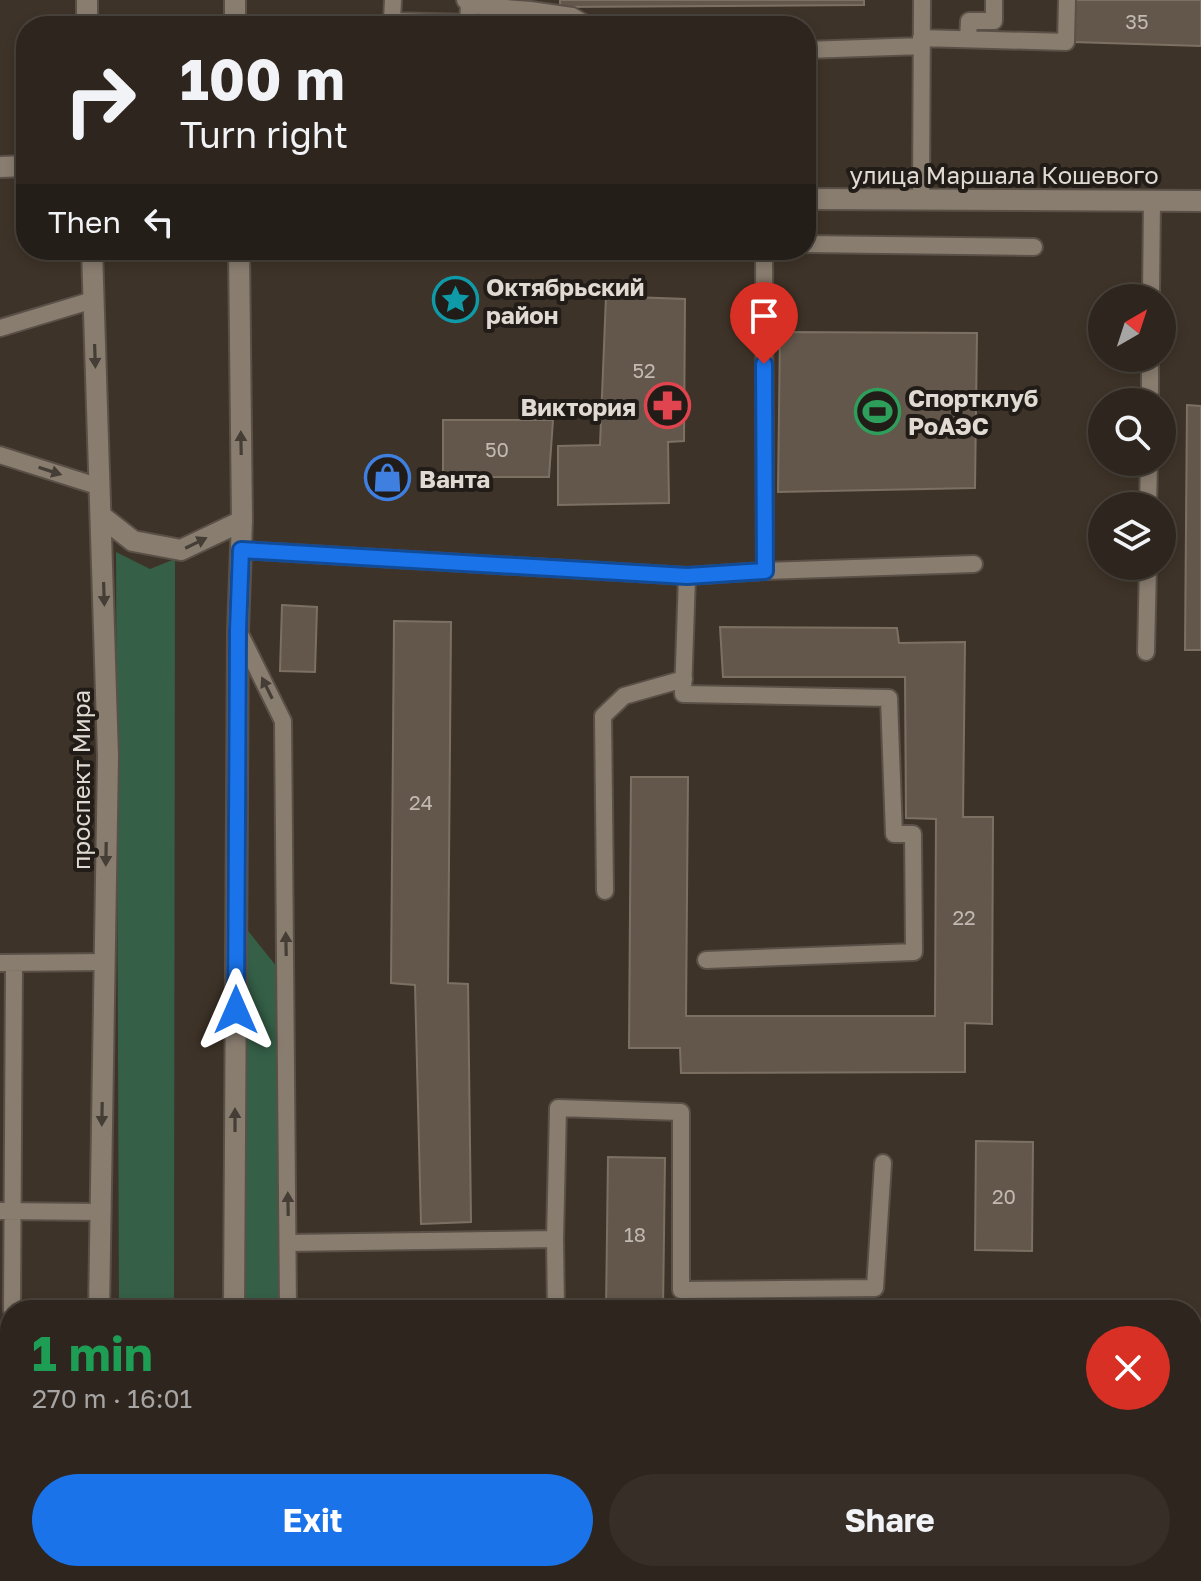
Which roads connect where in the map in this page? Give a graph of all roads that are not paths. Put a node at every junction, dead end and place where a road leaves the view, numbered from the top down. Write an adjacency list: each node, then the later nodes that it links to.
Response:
1 (922, 0): 7 (lane)
2 (994, 0): 6 (lane)
3 (1067, 0): 6 (lane)
4 (467, 3): 5 (lane)
5 (572, 16)
6 (968, 39): 7 (lane)
7 (921, 42): 8 (lane); 11 (lane)
8 (816, 49)
9 (816, 191): 11 (main road, улица Маршала Кошевого)
10 (1201, 191): 11 (main road, улица Маршала Кошевого)
11 (921, 195): 12 (main road, улица Маршала Кошевого); 13 (main road, улица Маршала Кошевого)
12 (816, 199)
13 (1152, 200): 14 (main road, улица Маршала Кошевого); 20 (lane)
14 (1201, 201)
15 (816, 244): 16 (lane)
16 (1034, 247)
17 (92, 260): 21 (main road, проспект Мира)
18 (239, 260): 26 (main road, one-way to 18)
19 (764, 260): 29 (lane)
20 (1151, 284)
21 (93, 300): 22 (lane); 24 (main road, проспект Мира, one-way to 24)
22 (0, 328)
23 (0, 455): 24 (lane, one-way to 24)
24 (100, 487): 25 (main road, проспект Мира)
25 (101, 516): 26 (main road, one-way to 26); 37 (main road, проспект Мира, one-way to 37)
26 (242, 521): 27 (main road)
27 (241, 550): 30 (lane); 32 (main road)
28 (974, 564): 29 (lane)
29 (765, 571): 30 (lane)
30 (687, 576): 34 (lane)
31 (1148, 580): 33 (lane)
32 (238, 630): 43 (lane, one-way to 32); 46 (main road, one-way to 32)
33 (1146, 652)
34 (684, 679): 35 (lane); 36 (lane)
35 (605, 891)
36 (706, 960)
37 (105, 962): 38 (lane); 41 (main road, проспект Мира, one-way to 41)
38 (7, 963): 40 (lane)
39 (883, 1163): 42 (lane)
40 (6, 1210): 41 (lane); 44 (lane)
41 (101, 1212): 45 (main road, проспект Мира)
42 (555, 1239): 43 (lane); 48 (lane)
43 (288, 1243): 47 (lane)
44 (11, 1300)
45 (99, 1300)
46 (234, 1300)
47 (288, 1300)
48 (556, 1300)

